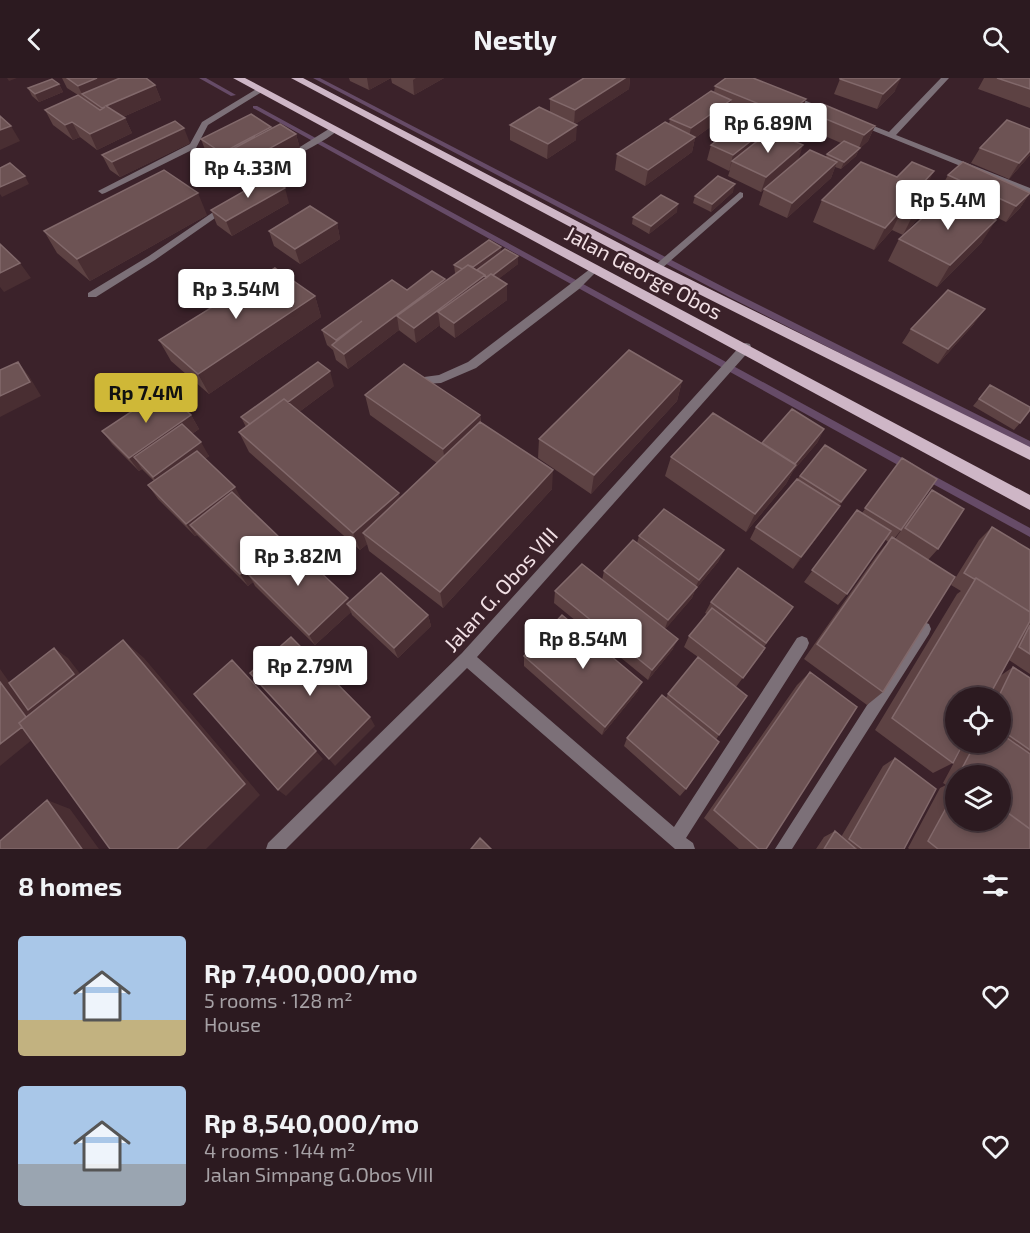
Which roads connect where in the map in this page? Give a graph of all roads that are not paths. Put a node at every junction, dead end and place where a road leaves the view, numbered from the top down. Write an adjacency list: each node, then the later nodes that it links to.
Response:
1 (238, 78): 4 (main road, Jalan George Obos)
2 (296, 78): 8 (main road, Jalan George Obos)
3 (945, 78): 7 (street)
4 (261, 90): 6 (main road, Jalan George Obos); 9 (street)
5 (783, 94): 7 (street)
6 (335, 129): 8 (main road, Jalan George Obos); 10 (street)
7 (891, 135): 11 (street)
8 (470, 185): 14 (main road, Jalan George Obos); 15 (main road, Jalan George Obos)
9 (102, 190)
10 (249, 191)
11 (1030, 191)
12 (740, 195): 14 (street)
13 (231, 203): 16 (street)
14 (657, 268): 19 (main road, Jalan George Obos)
15 (594, 269): 17 (main road, Jalan George Obos); 18 (street)
16 (92, 295)
17 (746, 347): 20 (main road, Jalan George Obos); 23 (street, Jalan G. Obos VIII)
18 (400, 386)
19 (1030, 454)
20 (1030, 503)
21 (924, 629): 26 (street)
22 (802, 643): 24 (street)
23 (467, 658): 24 (street); 25 (street, Jalan G. Obos VIII)
24 (681, 844)
25 (274, 849)
26 (783, 849)

